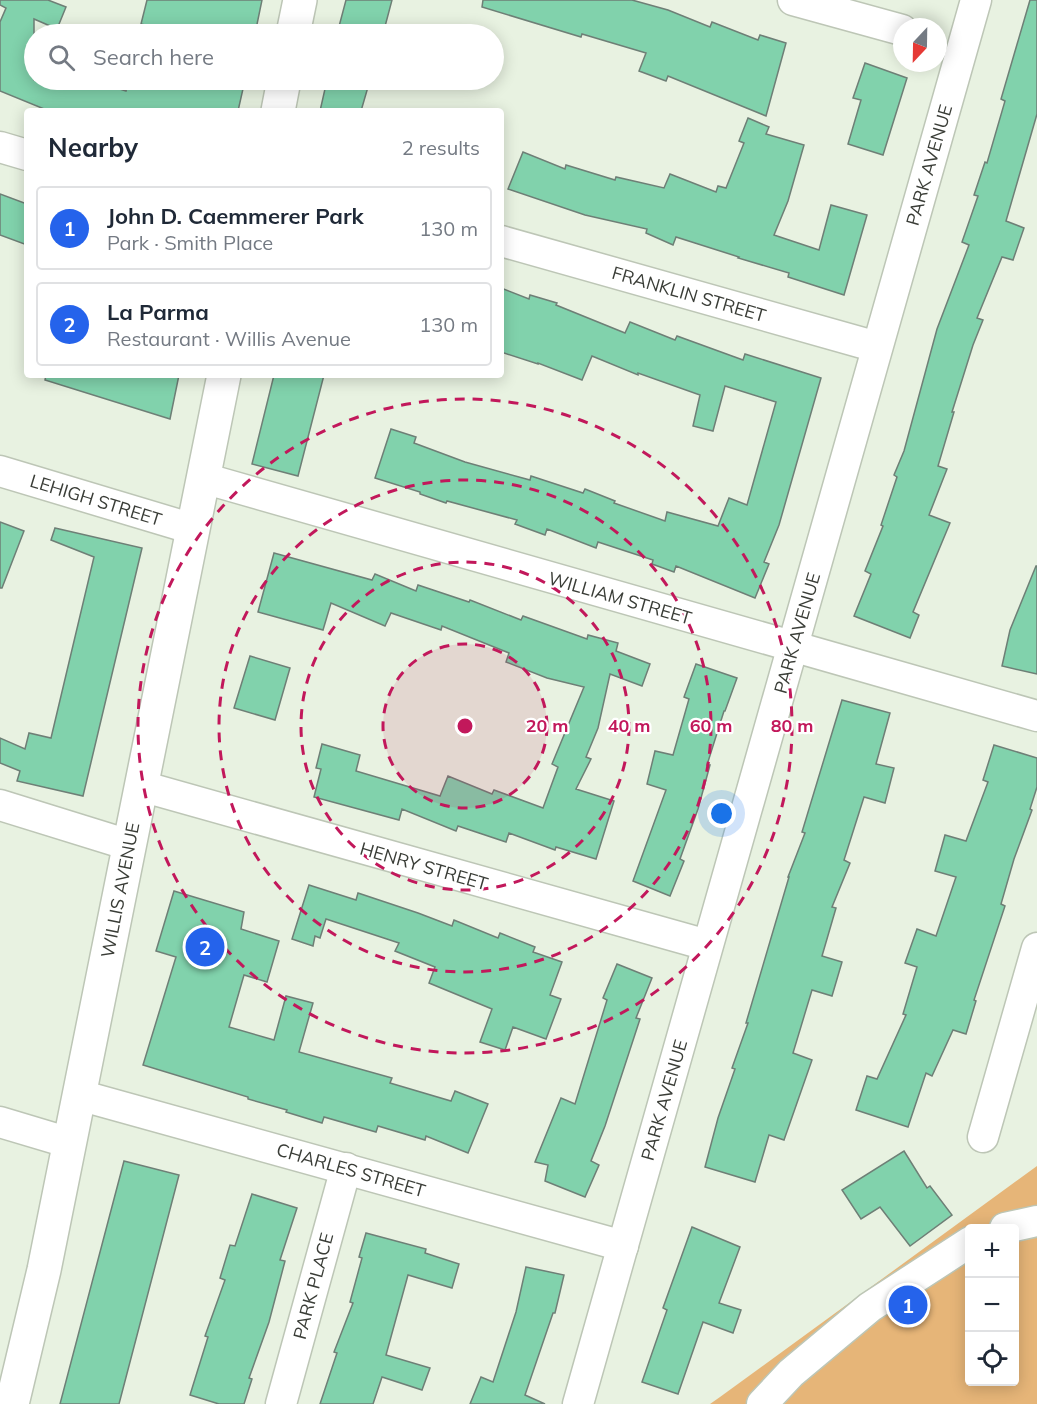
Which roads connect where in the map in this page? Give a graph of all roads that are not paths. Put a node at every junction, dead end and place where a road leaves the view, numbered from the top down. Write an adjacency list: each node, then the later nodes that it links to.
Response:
1 (300, 0): 4 (main road)
2 (793, 0): 5 (street)
3 (976, 0): 6 (street, PARK AVENUE)
4 (295, 24)
5 (893, 28)
6 (950, 44): 12 (street, PARK AVENUE)
7 (282, 90): 8 (main road)
8 (279, 108)
9 (0, 147): 10 (street)
10 (24, 154)
11 (504, 242): 12 (street, FRANKLIN STREET)
12 (877, 347): 17 (street, PARK AVENUE)
13 (223, 378): 15 (main road, WILLIS AVENUE)
14 (0, 471): 16 (street, LEHIGH STREET)
15 (203, 478): 16 (main road, WILLIS AVENUE); 17 (street, WILLIAM STREET)
16 (193, 529): 19 (main road, WILLIS AVENUE)
17 (793, 647): 18 (street, WILLIAM STREET); 22 (street, PARK AVENUE)
18 (1037, 716)
19 (141, 786): 21 (main road, WILLIS AVENUE); 22 (street, HENRY STREET)
20 (0, 804): 21 (street)
21 (129, 845): 24 (main road, WILLIS AVENUE)
22 (707, 945): 32 (street, PARK AVENUE)
23 (1037, 948): 26 (street)
24 (79, 1095): 27 (main road, WILLIS AVENUE); 28 (street, CHARLES STREET)
25 (0, 1122): 27 (street)
26 (983, 1137)
27 (70, 1143): 33 (main road, WILLIS AVENUE)
28 (346, 1168): 32 (street, CHARLES STREET); 34 (street, PARK PLACE)
29 (1037, 1221): 30 (street)
30 (1019, 1225)
31 (965, 1245): 36 (street)
32 (623, 1246): 35 (street, PARK AVENUE)
33 (12, 1404)
34 (280, 1404)
35 (578, 1404)
36 (762, 1404)

